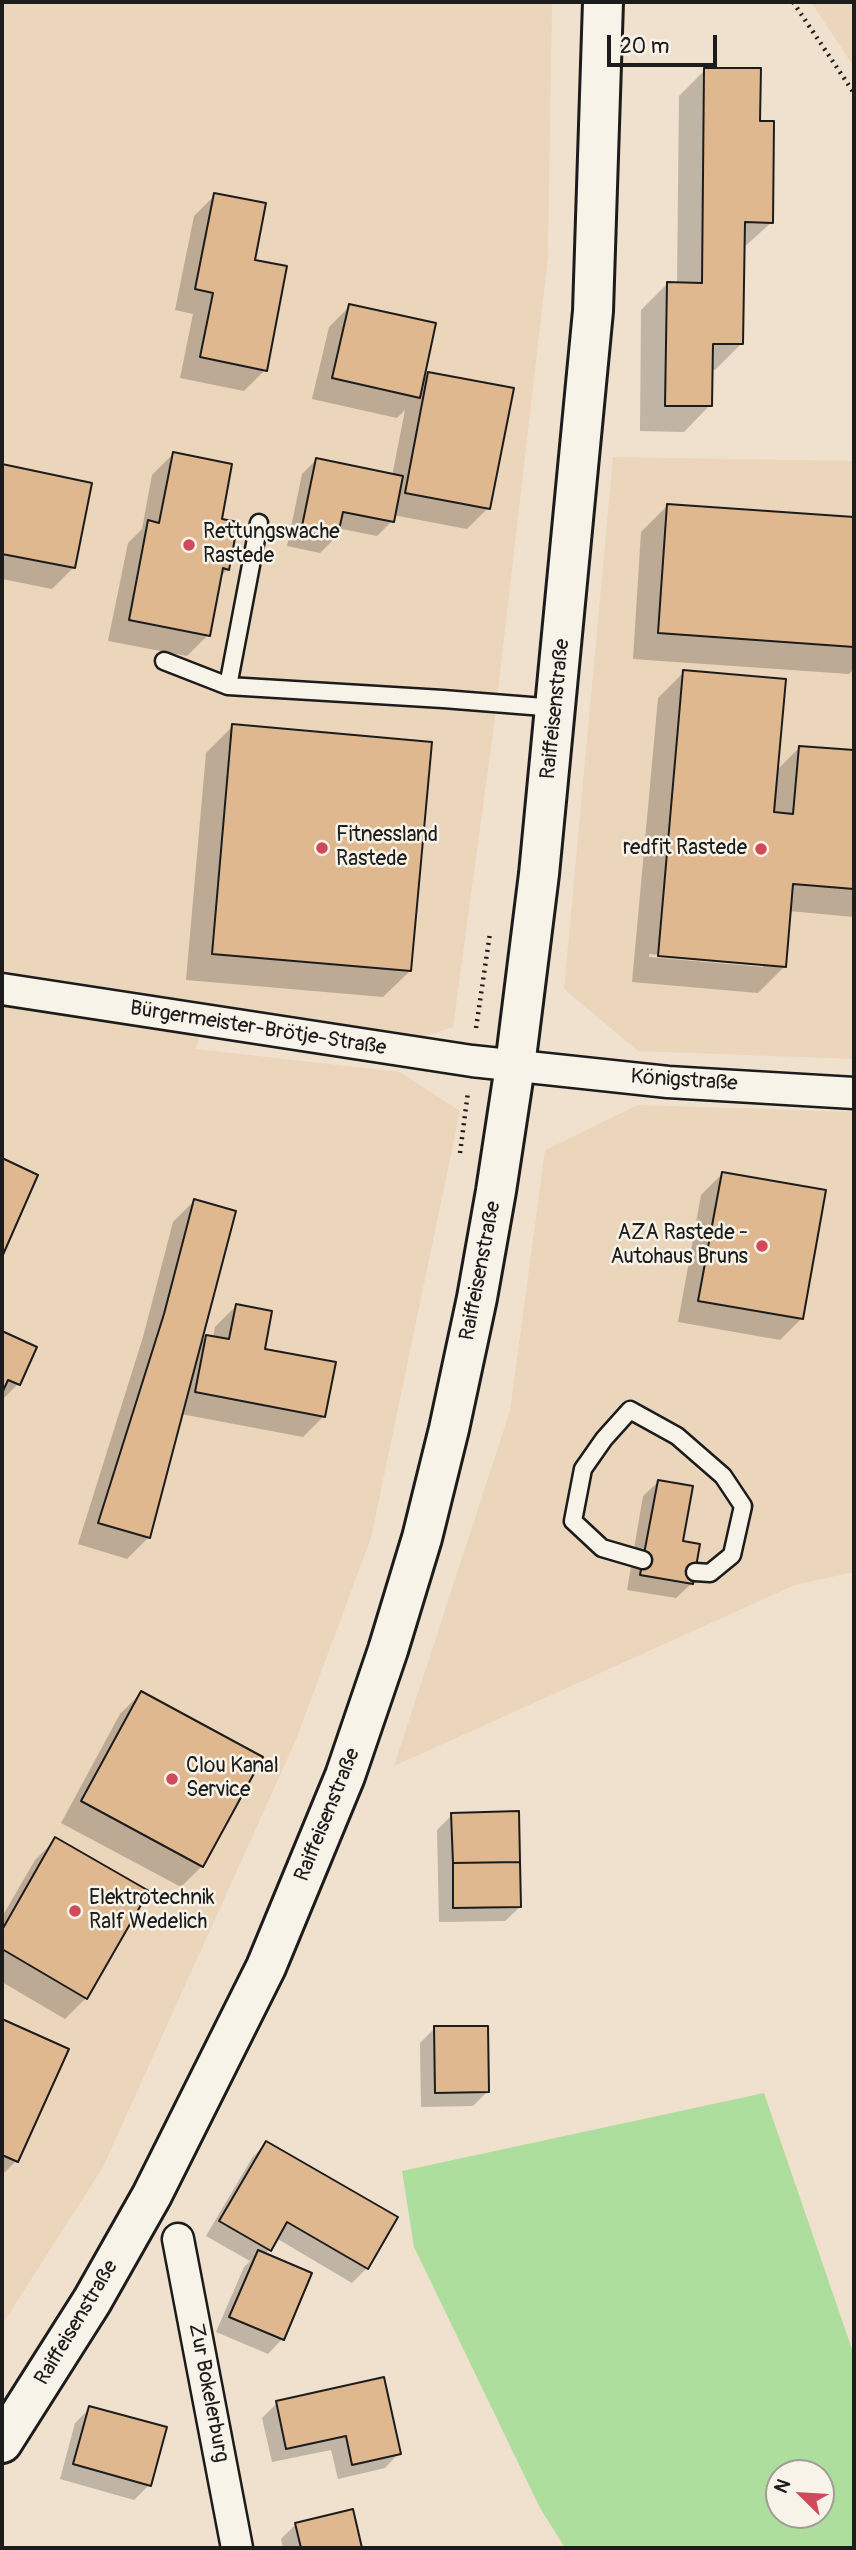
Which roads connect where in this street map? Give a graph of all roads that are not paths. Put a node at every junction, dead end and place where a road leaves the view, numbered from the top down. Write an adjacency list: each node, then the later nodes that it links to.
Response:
1 (603, 2): 5 (main road, Raiffeisenstraße)
2 (259, 523): 4 (lane)
3 (164, 661): 4 (lane)
4 (228, 686): 5 (lane)
5 (556, 708): 7 (main road, Raiffeisenstraße)
6 (2, 989): 7 (street, Bürgermeister-Brötje-Straße)
7 (515, 1066): 8 (street, Königstraße); 12 (main road, Raiffeisenstraße)
8 (854, 1093)
9 (643, 1560): 10 (lane)
10 (695, 1572)
11 (178, 2239): 13 (street, Zur Bokelerburg)
12 (2, 2443)
13 (237, 2548)

